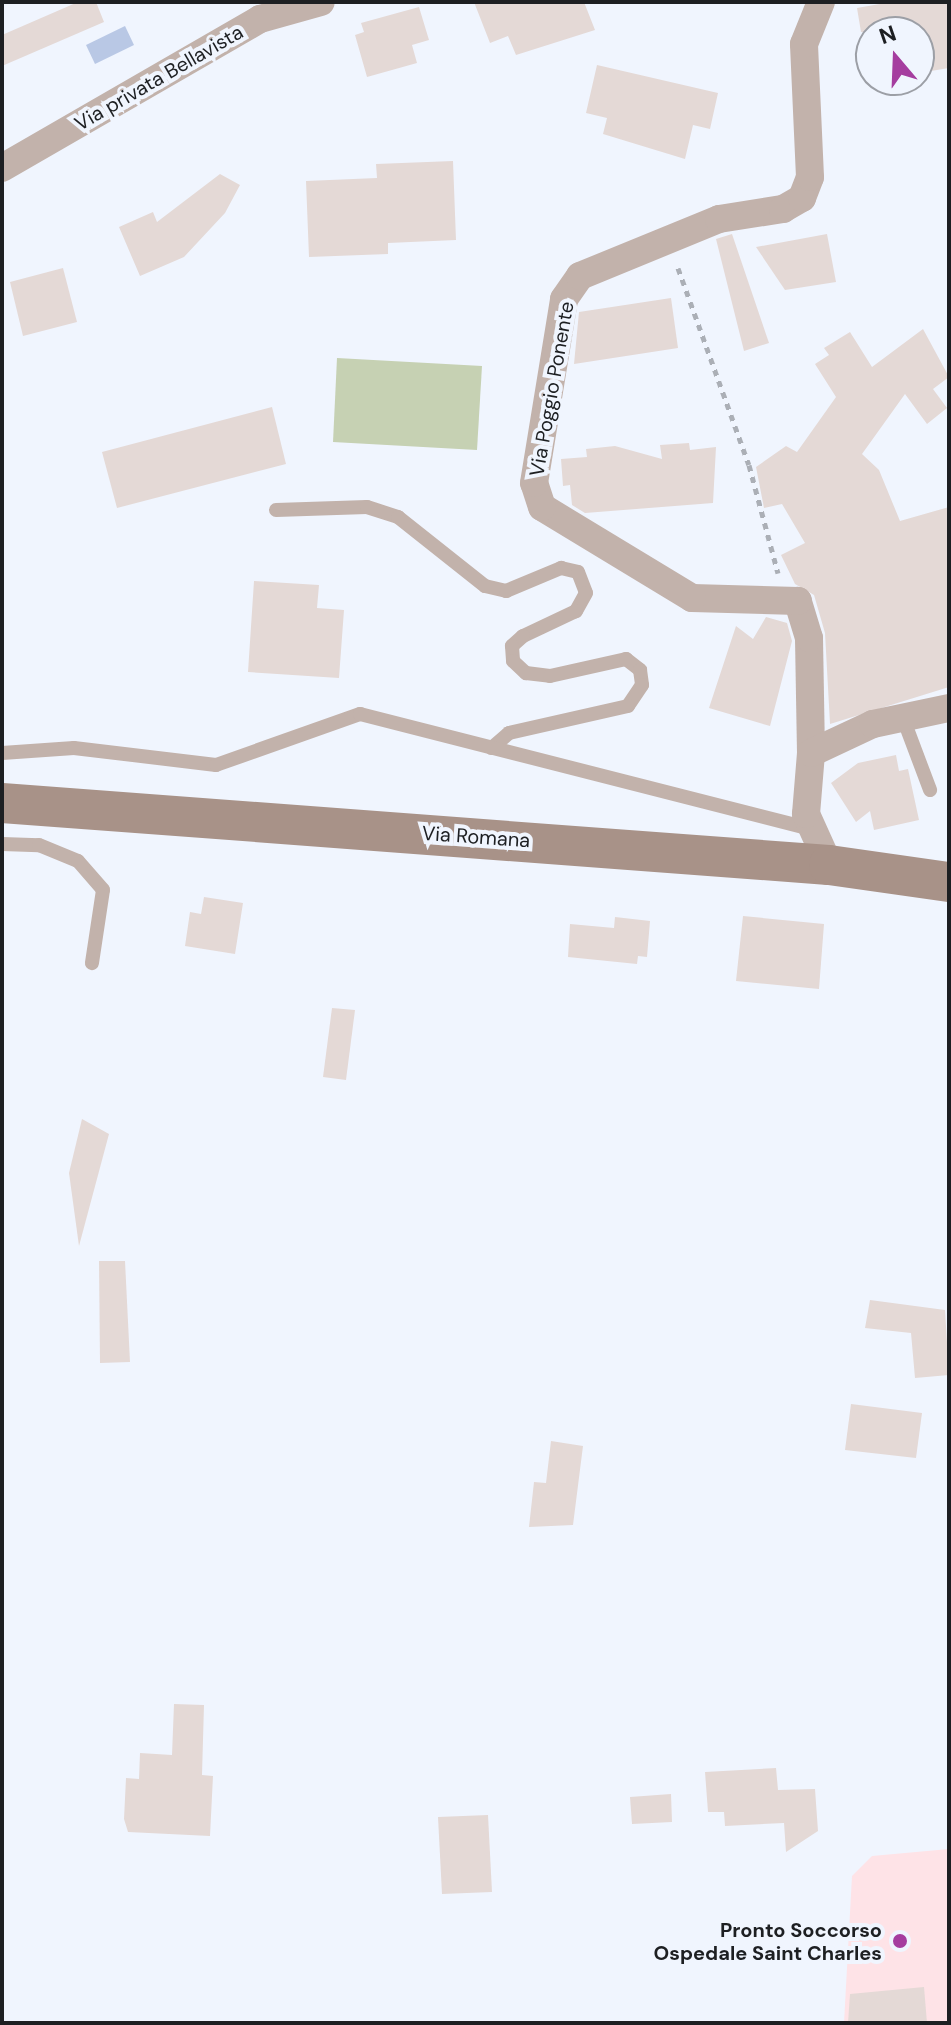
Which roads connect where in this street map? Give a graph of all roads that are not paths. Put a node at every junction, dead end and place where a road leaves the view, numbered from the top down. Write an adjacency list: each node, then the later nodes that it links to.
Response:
1 (321, 2): 3 (street, Via privata Bellavista)
2 (821, 2): 9 (street, Via Poggio Ponente)
3 (2, 168)
4 (276, 510): 7 (lane)
5 (949, 708): 6 (street)
6 (903, 718): 9 (street); 10 (lane)
7 (492, 748): 8 (lane); 12 (lane)
8 (2, 753)
9 (811, 753): 12 (street)
10 (930, 790)
11 (2, 803): 14 (street, Via Romana)
12 (812, 829): 14 (street)
13 (2, 844): 16 (lane)
14 (829, 865): 15 (street, Via Romana)
15 (949, 882)
16 (92, 963)

